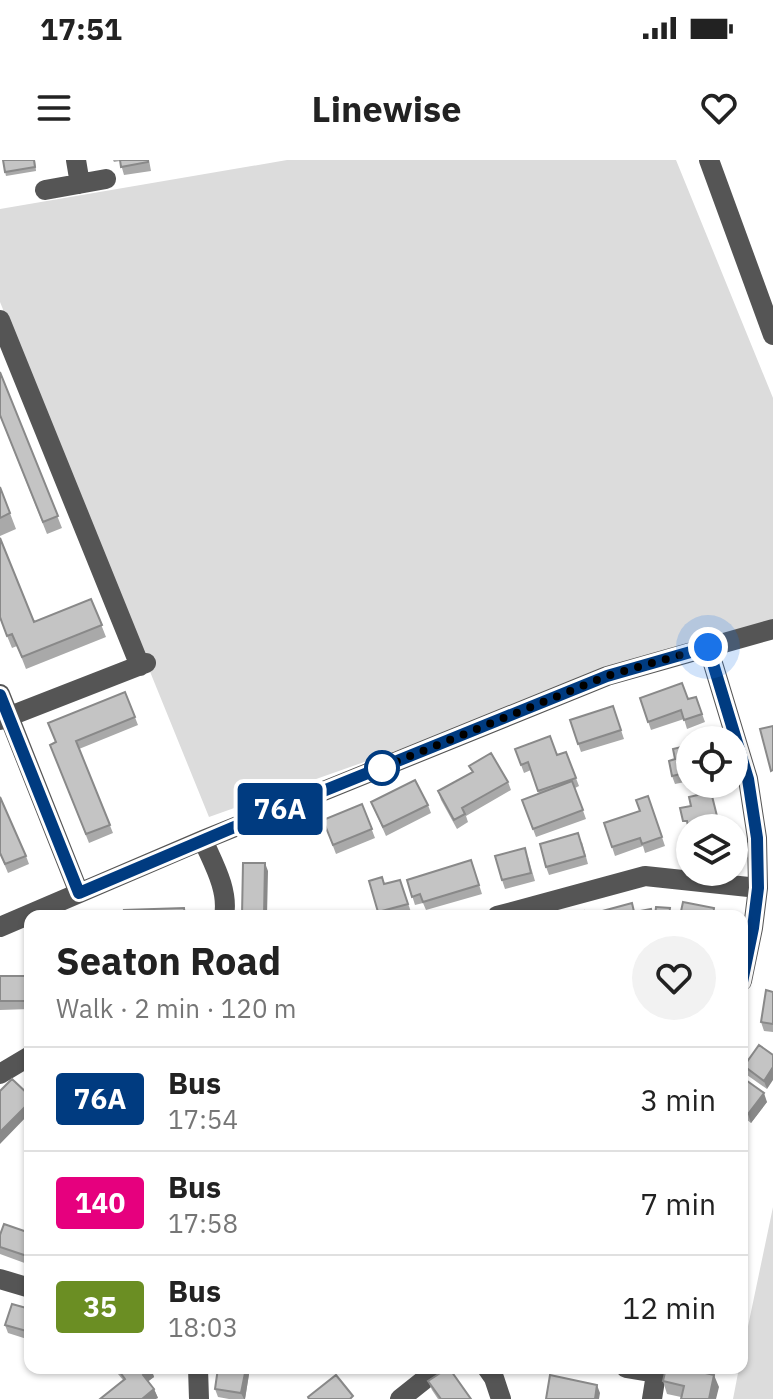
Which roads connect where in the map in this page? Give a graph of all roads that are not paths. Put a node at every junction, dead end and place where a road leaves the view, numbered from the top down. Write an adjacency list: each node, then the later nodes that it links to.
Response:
1 (76, 160): 4 (street)
2 (709, 160): 7 (street)
3 (106, 179): 4 (street)
4 (80, 184): 5 (street)
5 (45, 190)
6 (0, 320): 11 (street)
7 (773, 335)
8 (773, 629): 9 (street)
9 (708, 647): 12 (street); 13 (street)
10 (0, 694): 11 (street)
11 (4, 718): 14 (street)
12 (203, 840): 14 (street); 16 (street)
13 (758, 888): 17 (street); 20 (street)
14 (79, 893): 15 (street)
15 (40, 910)
16 (226, 910)
17 (519, 910)
18 (24, 917): 19 (street)
19 (0, 927)
20 (748, 952)
21 (24, 1060): 22 (street)
22 (0, 1074)
23 (0, 1279): 24 (street)
24 (24, 1286)
25 (198, 1374): 29 (street)
26 (431, 1374): 30 (street)
27 (497, 1374): 31 (street)
28 (656, 1374): 32 (street)
29 (199, 1399)
30 (400, 1399)
31 (501, 1399)
32 (652, 1399)

